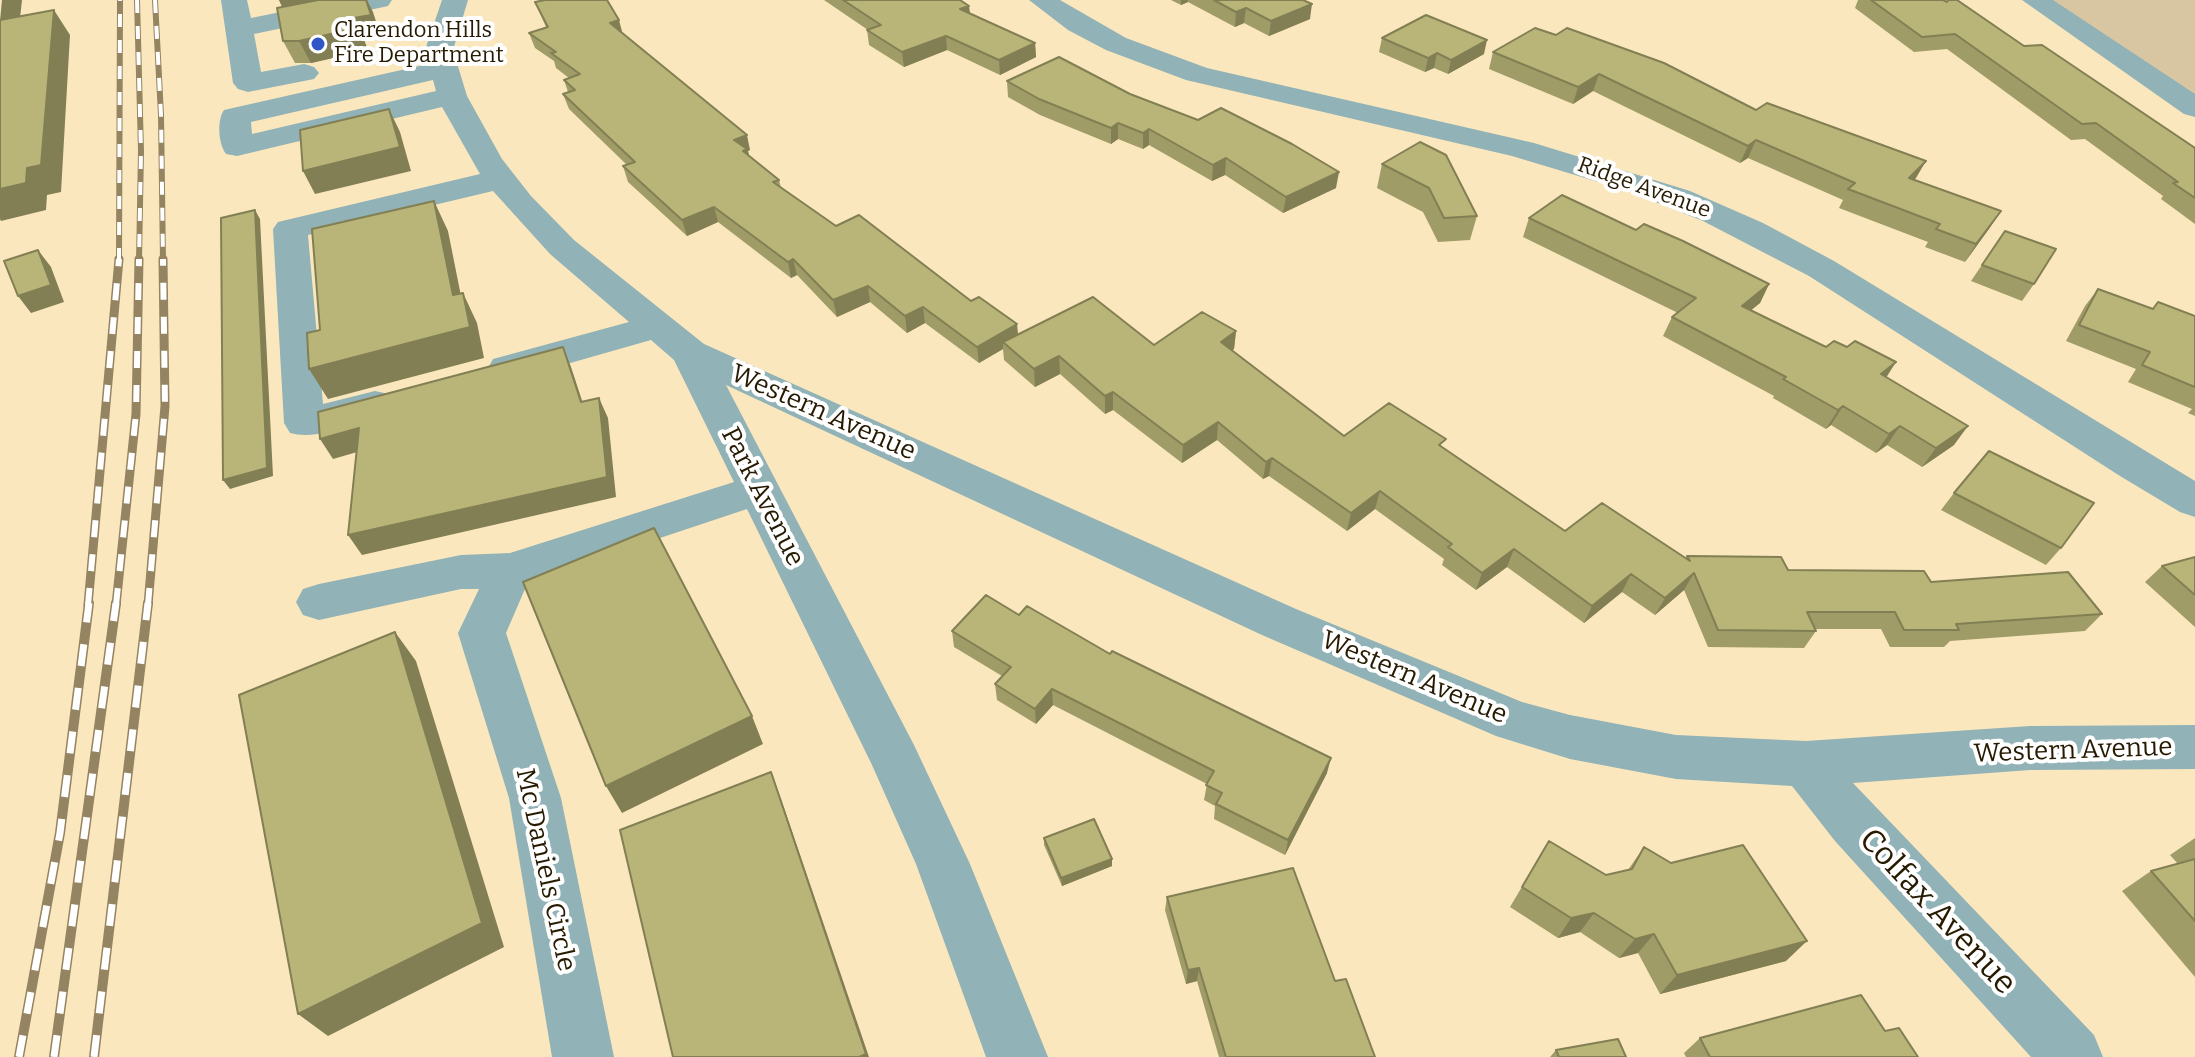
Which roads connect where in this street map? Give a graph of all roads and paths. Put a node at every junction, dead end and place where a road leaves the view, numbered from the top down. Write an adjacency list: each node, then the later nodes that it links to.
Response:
1 (234, 0): 6 (street)
2 (379, 0): 6 (street)
3 (455, 0): 7 (street)
4 (1042, 0): 14 (street, Ridge Avenue)
5 (2035, 0): 8 (street)
6 (238, 29): 7 (street)
7 (445, 70): 7 (street); 9 (street, Park Avenue)
8 (2195, 108)
9 (501, 179): 10 (street, Park Avenue); 12 (street)
10 (674, 340): 11 (street); 13 (street, Park Avenue); 18 (street, Western Avenue)
11 (481, 375)
12 (407, 395)
13 (757, 490): 15 (street); 20 (street, Park Avenue)
14 (2195, 501)
15 (510, 570): 16 (street); 19 (street, Mc Daniels Circle)
16 (319, 602)
17 (2195, 747): 18 (street, Western Avenue)
18 (1806, 764): 21 (street, Colfax Avenue)
19 (583, 1057)
20 (1017, 1057)
21 (2072, 1057)

